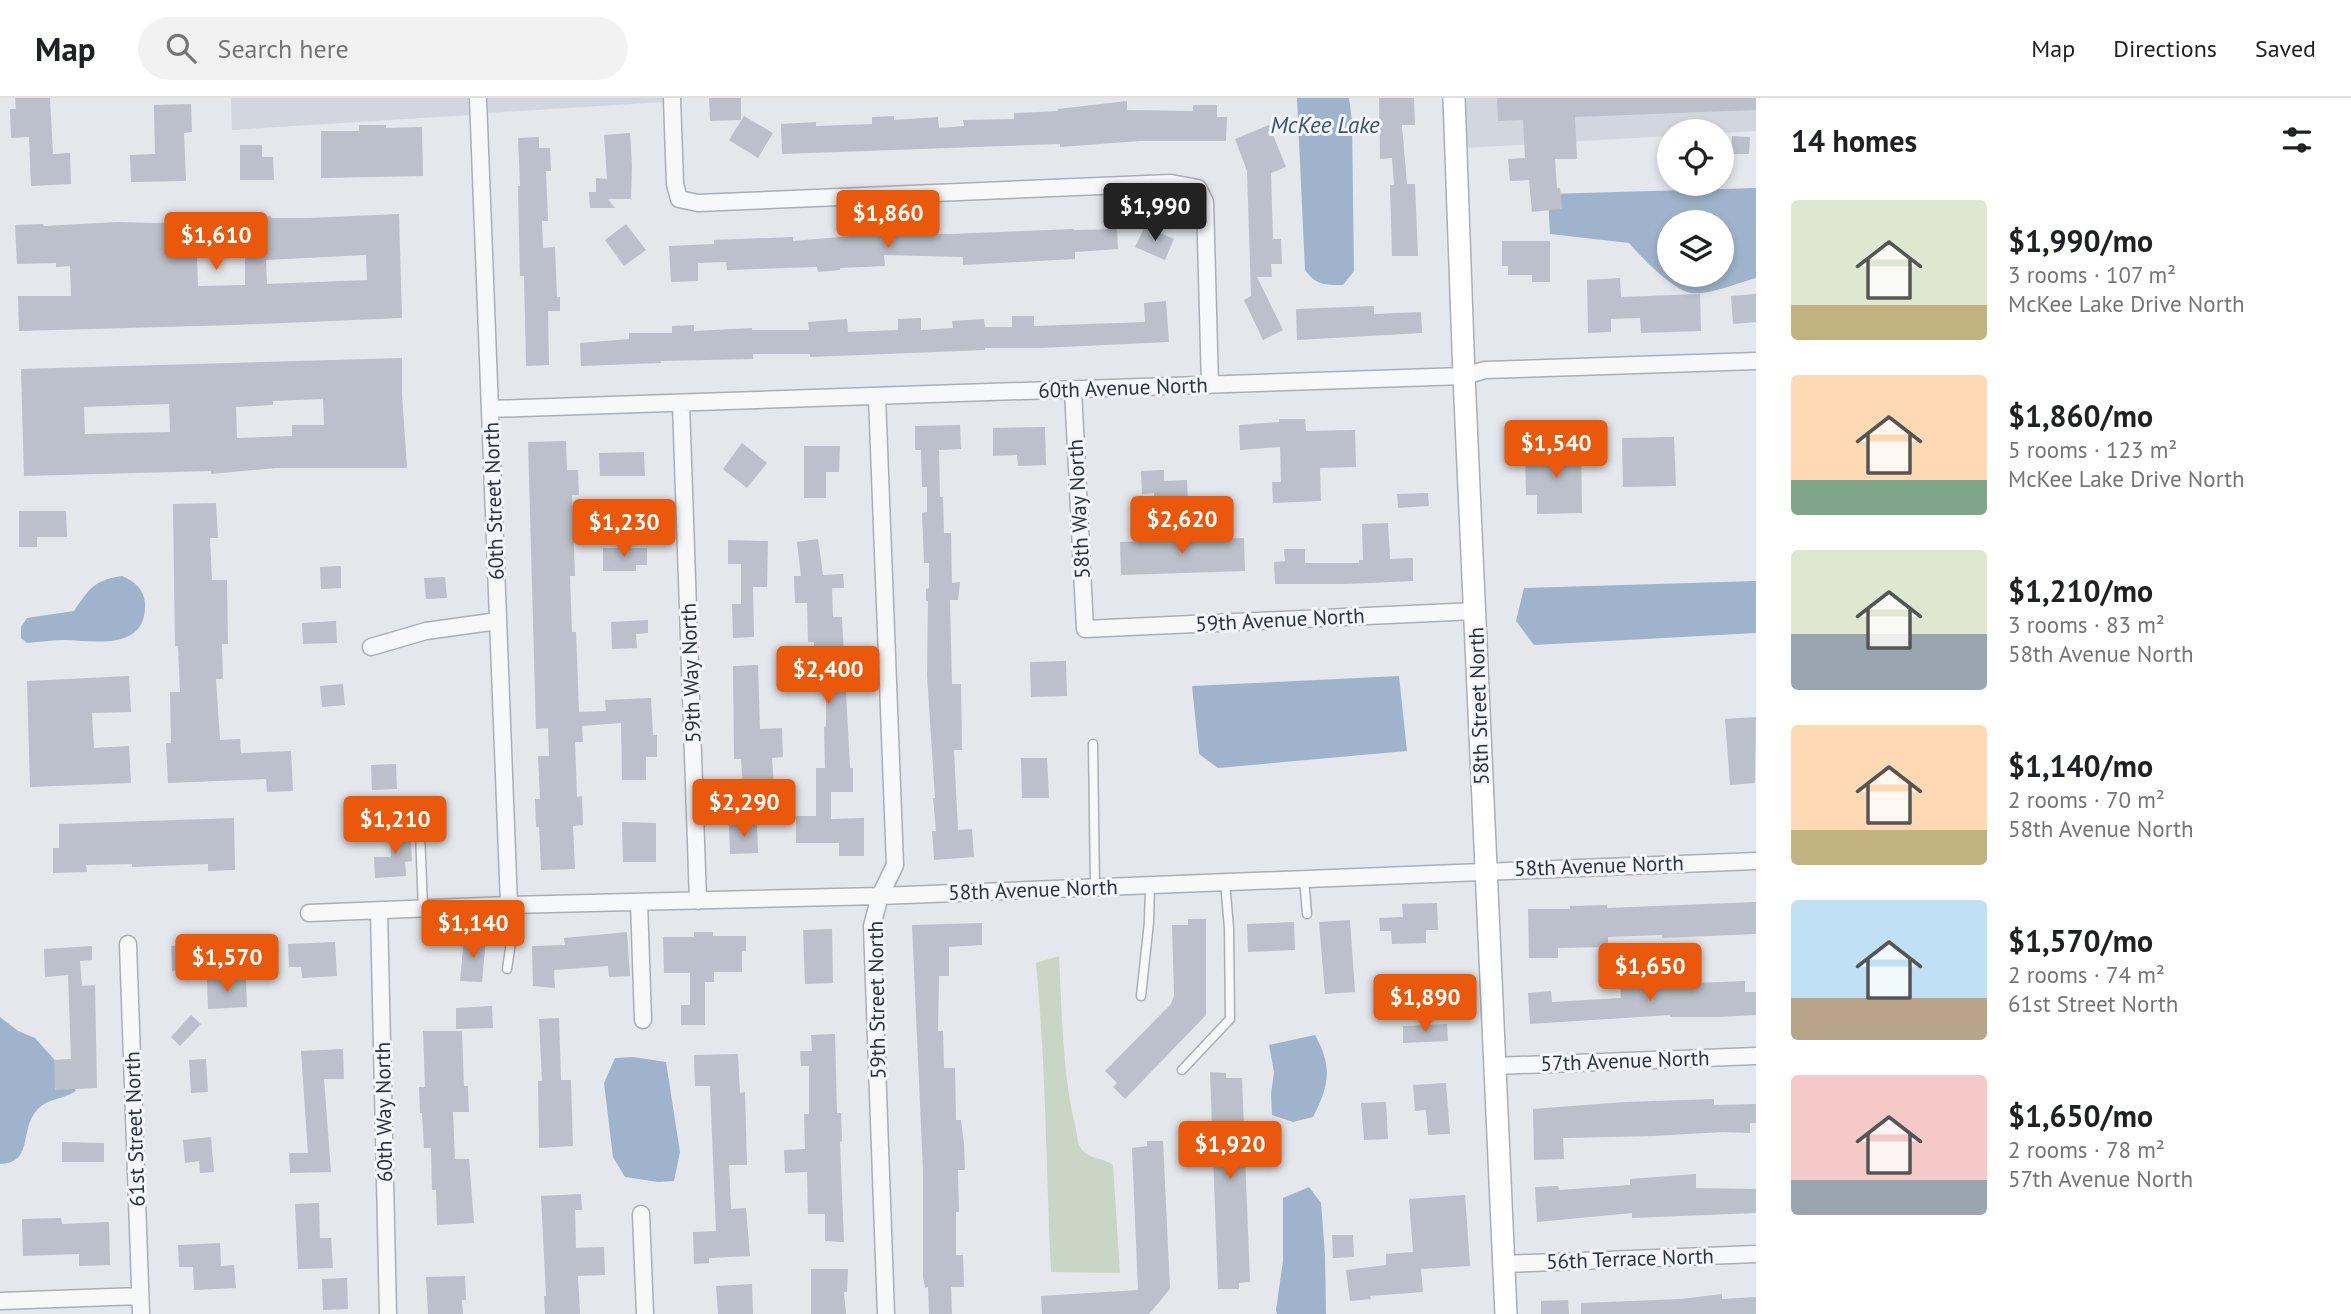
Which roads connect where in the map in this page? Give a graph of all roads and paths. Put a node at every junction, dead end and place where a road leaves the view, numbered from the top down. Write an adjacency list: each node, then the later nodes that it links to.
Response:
1 (478, 98): 10 (street, 60th Street North)
2 (672, 98): 6 (street)
3 (1454, 98): 5 (street, 58th Street North)
4 (1756, 361): 5 (street, 60th Avenue North)
5 (1464, 376): 6 (street, 60th Avenue North); 11 (street, 58th Street North)
6 (1210, 384): 7 (street, 60th Avenue North)
7 (1073, 389): 8 (street, 60th Avenue North); 13 (street, 58th Way North)
8 (877, 396): 9 (street, 60th Avenue North); 23 (street, 59th Street North)
9 (681, 404): 10 (street, 60th Avenue North); 24 (street, 59th Way North)
10 (490, 410): 12 (street, 60th Street North)
11 (1475, 611): 13 (street, 59th Avenue North); 18 (street, 58th Street North)
12 (498, 621): 14 (street); 26 (street, 60th Street North)
13 (1085, 629)
14 (371, 647)
15 (1093, 744): 22 (lane)
16 (420, 832): 27 (lane)
17 (1756, 861): 18 (street, 58th Avenue North)
18 (1486, 871): 19 (street, 58th Avenue North); 36 (street, 58th Street North)
19 (1304, 878): 20 (street, 58th Avenue North); 30 (lane)
20 (1225, 882): 21 (street, 58th Avenue North); 37 (lane)
21 (1150, 885): 22 (street, 58th Avenue North); 33 (lane)
22 (1095, 887): 23 (street, 58th Avenue North)
23 (880, 896): 24 (street, 58th Avenue North); 46 (street, 59th Street North)
24 (698, 901): 25 (street, 58th Avenue North)
25 (639, 902): 26 (street, 58th Avenue North); 34 (street)
26 (509, 905): 27 (street, 58th Avenue North); 32 (lane)
27 (423, 909): 28 (street, 58th Avenue North)
28 (379, 911): 29 (street, 58th Avenue North); 44 (street, 60th Way North)
29 (309, 913)
30 (1307, 914)
31 (128, 944): 41 (street, 61st Street North)
32 (507, 969)
33 (1141, 996)
34 (643, 1020)
35 (1756, 1056): 36 (street, 57th Avenue North)
36 (1495, 1066): 40 (street, 58th Street North)
37 (1182, 1070)
38 (642, 1214): 45 (street)
39 (1756, 1254): 40 (street, 56th Terrace North)
40 (1504, 1264): 47 (street, 58th Street North)
41 (140, 1296): 42 (street); 43 (street, 61st Street North)
42 (0, 1301)
43 (141, 1314)
44 (388, 1314)
45 (645, 1314)
46 (886, 1314)
47 (1506, 1314)

